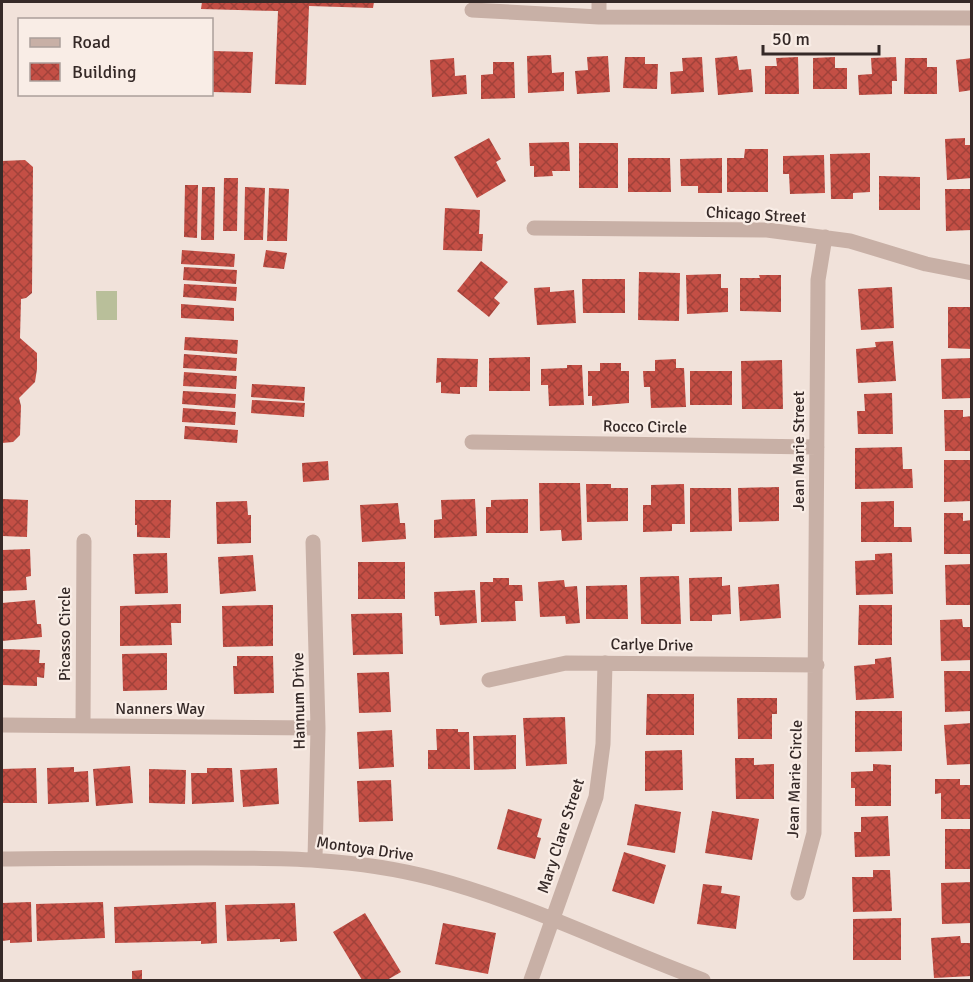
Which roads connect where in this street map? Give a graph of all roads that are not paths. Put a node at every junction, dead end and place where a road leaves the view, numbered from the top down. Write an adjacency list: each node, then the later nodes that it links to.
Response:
1 (599, 9): 2 (street); 3 (street)
2 (472, 10)
3 (972, 18)
4 (534, 228): 5 (street, Chicago Street)
5 (825, 237): 6 (street, Chicago Street); 8 (street, Jean Marie Street)
6 (972, 273)
7 (472, 442): 8 (street, Rocco Circle)
8 (817, 447): 12 (street, Jean Marie Street)
9 (84, 541): 15 (street, Picasso Circle)
10 (313, 542): 16 (street, Hannum Drive)
11 (605, 663): 12 (street, Carlye Drive); 13 (street, Carlye Drive); 20 (street, Mary Clare Street)
12 (817, 665): 19 (street, Jean Marie Circle)
13 (489, 680)
14 (2, 726): 15 (street, Nanners Way)
15 (83, 726): 16 (street, Nanners Way)
16 (318, 728): 18 (street, Hannum Drive)
17 (2, 859): 18 (street, Montoya Drive)
18 (315, 859): 20 (street, Montoya Drive)
19 (798, 892)
20 (552, 920): 21 (street, Mary Clare Street); 22 (street, Montoya Drive)
21 (531, 981)
22 (704, 981)

